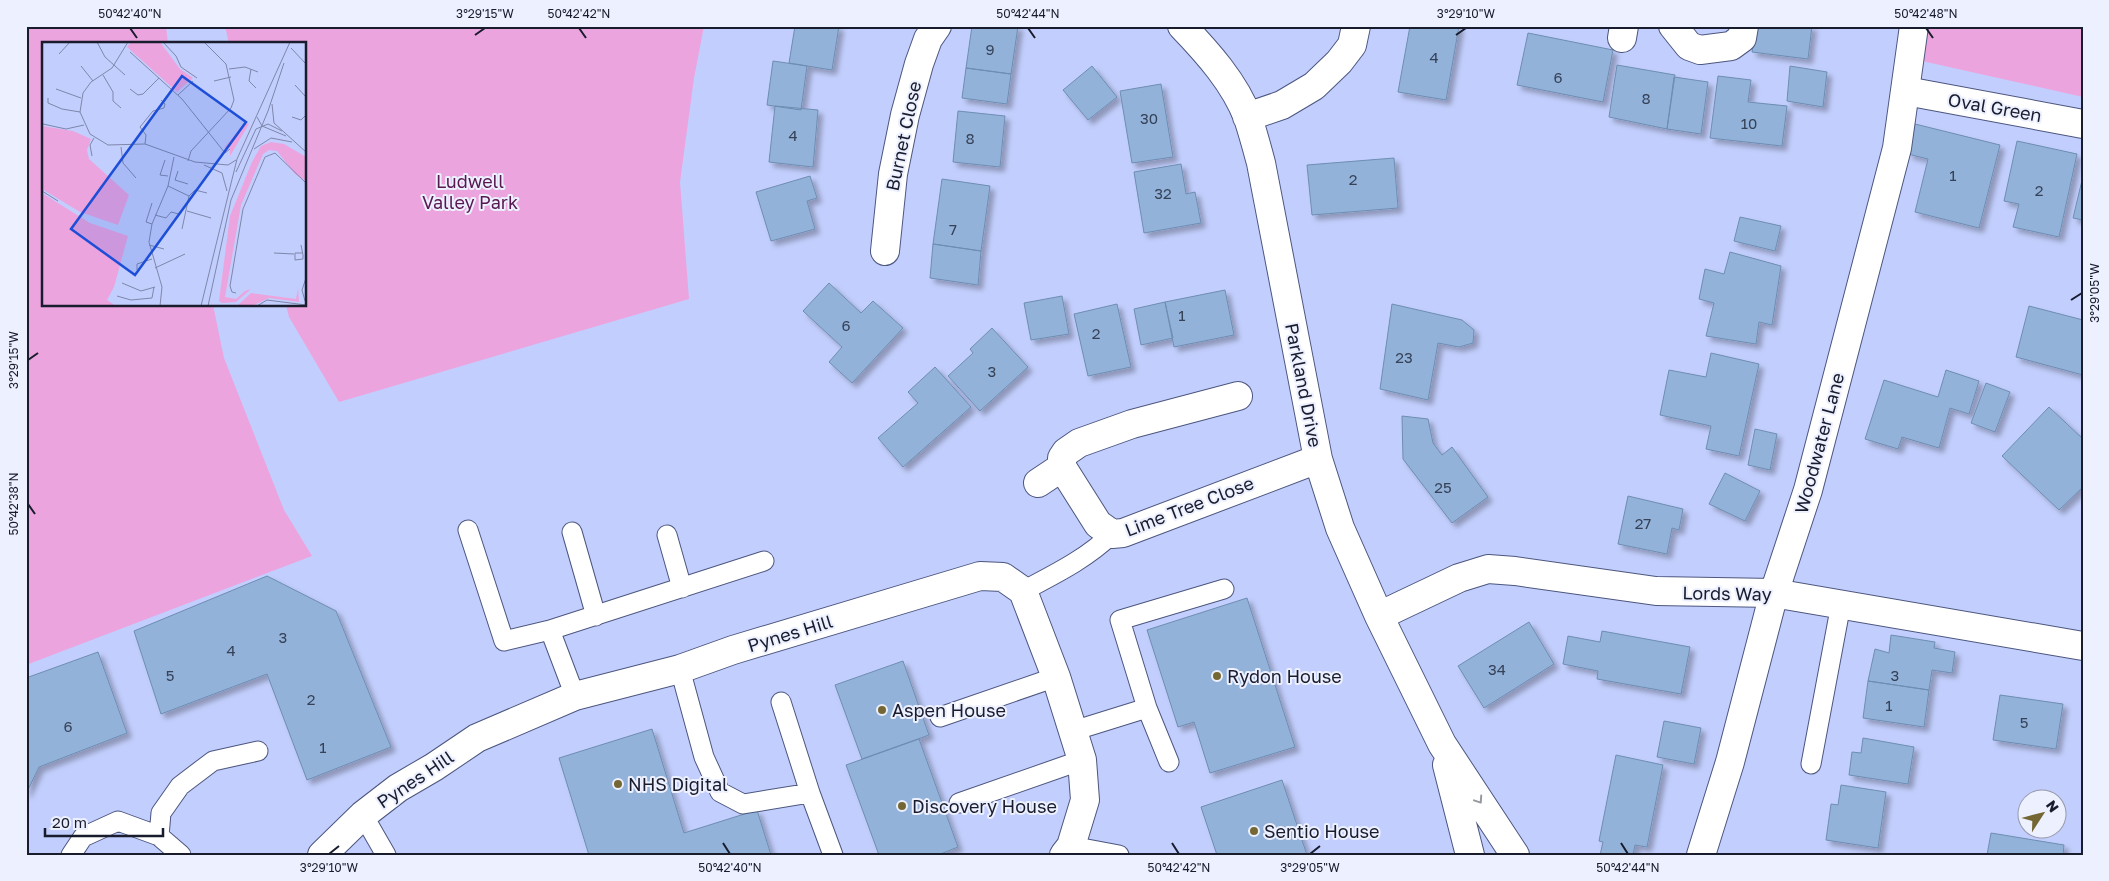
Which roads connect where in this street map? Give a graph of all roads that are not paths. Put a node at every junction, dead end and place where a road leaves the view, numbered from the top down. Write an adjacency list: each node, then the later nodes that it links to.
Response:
1 (937, 26): 10 (street, Burnet Close)
2 (1182, 26): 8 (street, Parkland Drive)
3 (1356, 26): 8 (street)
4 (1672, 26): 5 (street)
5 (1744, 26)
6 (1914, 26): 7 (street, Woodwater Lane)
7 (1906, 91): 9 (street, Oval Green); 23 (street, Woodwater Lane)
8 (1247, 117): 12 (street, Parkland Drive)
9 (2083, 124)
10 (886, 251)
11 (1238, 396): 13 (street)
12 (1318, 459): 17 (street, Lime Tree Close); 26 (street, Parkland Drive)
13 (1062, 467): 14 (street); 17 (street, Lime Tree Close)
14 (1038, 482)
15 (468, 530): 27 (lane)
16 (572, 532): 25 (lane)
17 (1112, 534): 22 (lane)
18 (667, 535): 20 (lane)
19 (764, 561): 20 (lane)
20 (682, 588): 25 (lane)
21 (1224, 590): 33 (lane)
22 (1023, 591): 29 (street, Pynes Hill); 30 (street)
23 (1774, 593): 24 (street, Lords Way); 26 (street, Lords Way); 54 (street, Woodwater Lane)
24 (1841, 604): 28 (street, Lords Way); 40 (lane)
25 (596, 616): 27 (lane)
26 (1379, 616): 36 (street, Parkland Drive)
27 (550, 630): 31 (lane)
28 (2083, 646)
29 (680, 669): 31 (street, Pynes Hill); 41 (lane)
30 (1056, 677): 34 (lane); 35 (street)
31 (576, 696): 43 (street, Pynes Hill)
32 (781, 702): 41 (lane)
33 (1147, 708): 35 (lane); 39 (lane)
34 (940, 716)
35 (1073, 731): 38 (street)
36 (1442, 744): 52 (street, Parkland Drive); 53 (street, Parkland Drive, one-way to 53)
37 (258, 751): 44 (lane)
38 (1082, 760): 42 (lane); 45 (street)
39 (1169, 762)
40 (1811, 764)
41 (810, 793): 50 (lane)
42 (959, 803)
43 (363, 815): 48 (street, Pynes Hill); 49 (lane)
44 (158, 836): 46 (lane); 47 (lane)
45 (1068, 850): 51 (lane)
46 (71, 855)
47 (181, 855)
48 (322, 855)
49 (386, 855)
50 (833, 855)
51 (1119, 855)
52 (1470, 855)
53 (1515, 855)
54 (1701, 855)

